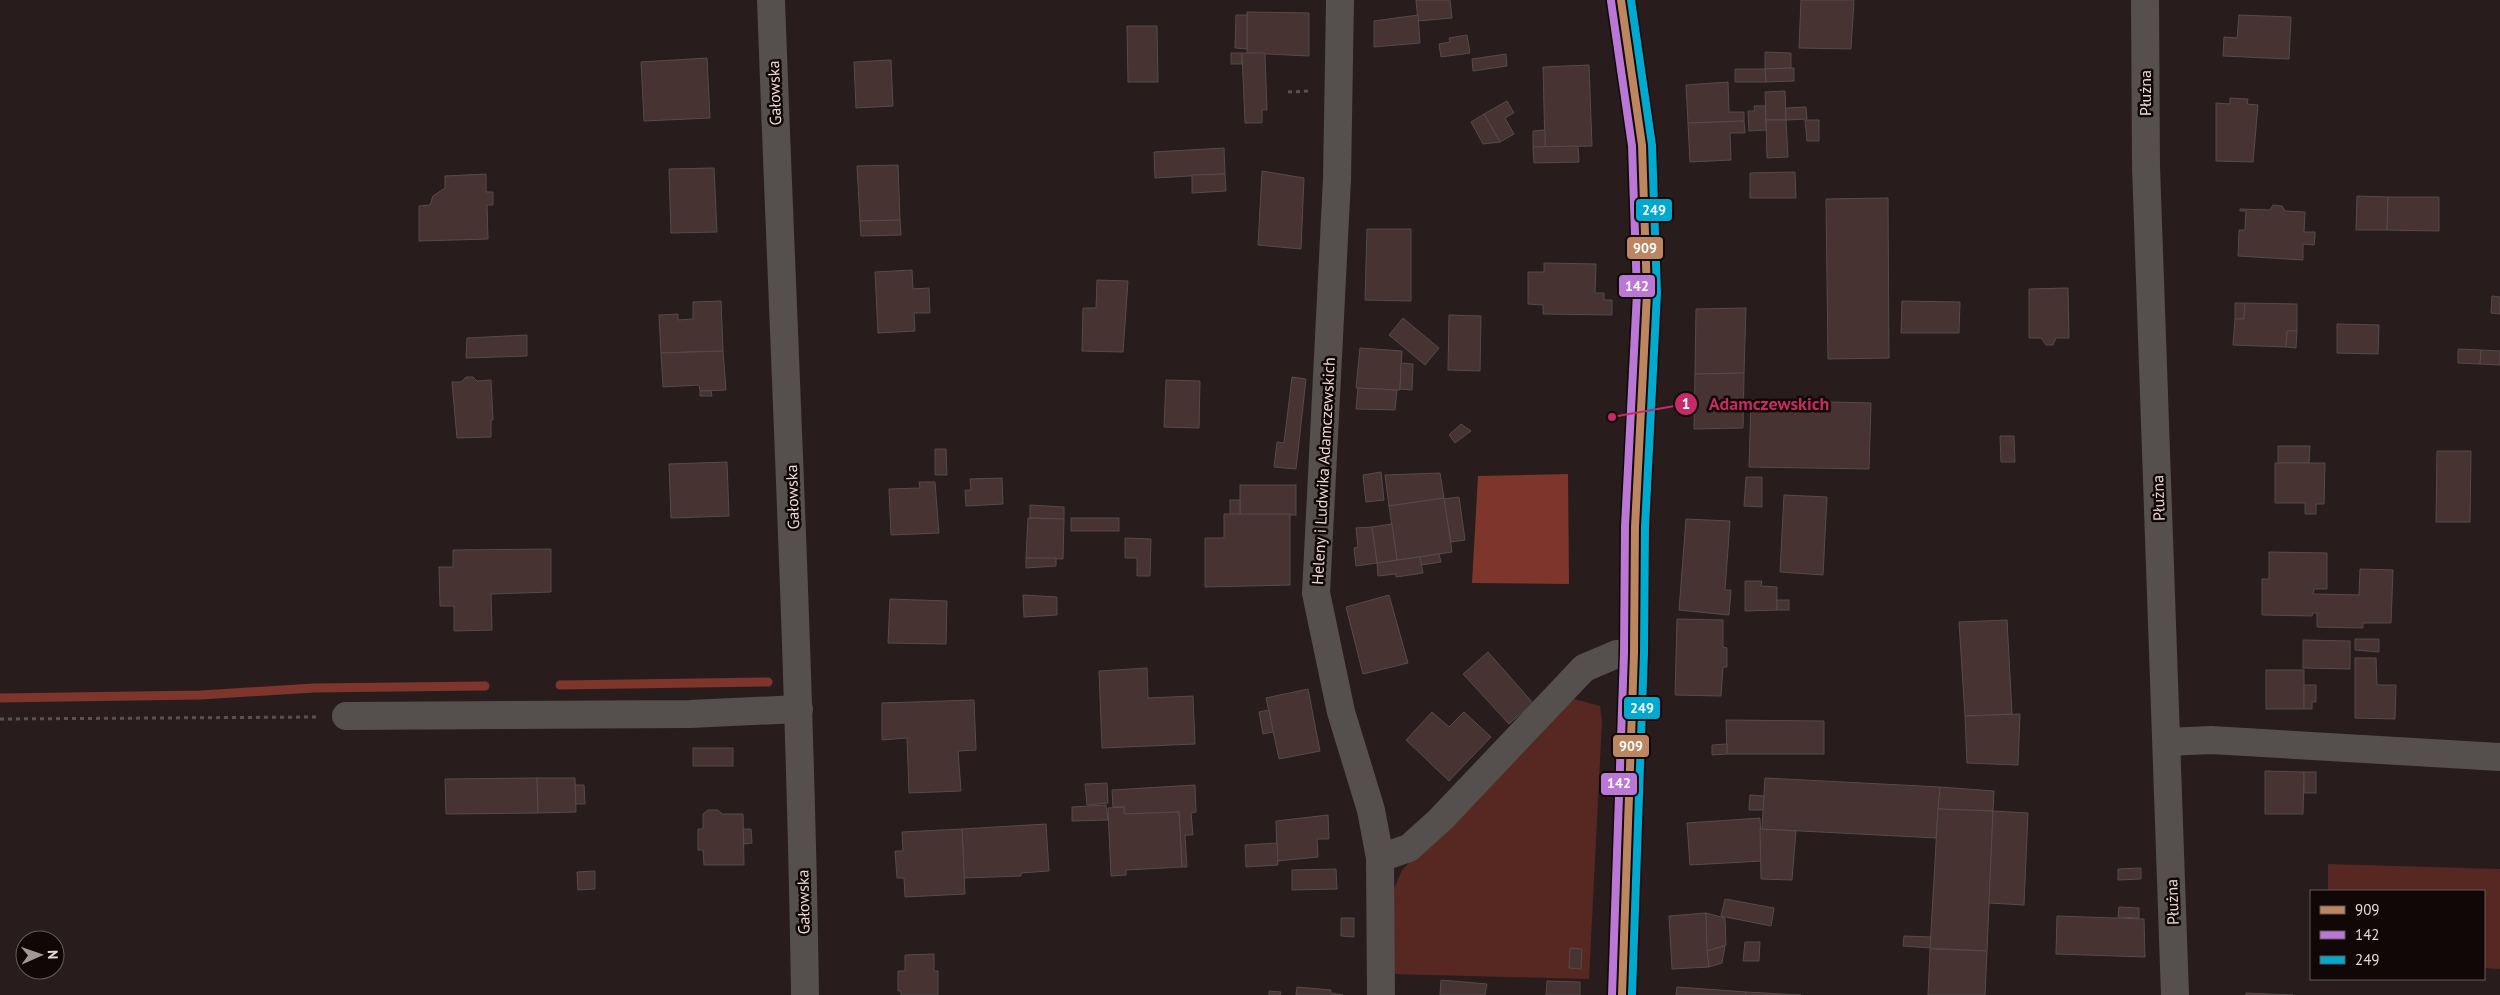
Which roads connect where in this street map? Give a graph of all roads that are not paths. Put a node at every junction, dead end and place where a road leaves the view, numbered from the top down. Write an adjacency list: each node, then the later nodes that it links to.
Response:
1 (771, 0): 6 (street, Gałowska)
2 (1340, 0): 10 (street, Heleny i Ludwika Adamczewskich)
3 (1621, 0): 5 (street)
4 (2145, 0): 8 (street, Płużna)
5 (1634, 653): 10 (street); 13 (street)
6 (800, 709): 7 (street); 11 (street, Gałowska)
7 (346, 716)
8 (2167, 742): 9 (street); 14 (street, Płużna)
9 (2500, 758)
10 (1380, 858): 12 (street, Heleny i Ludwika Adamczewskich)
11 (805, 995)
12 (1381, 995)
13 (1622, 995)
14 (2175, 995)

